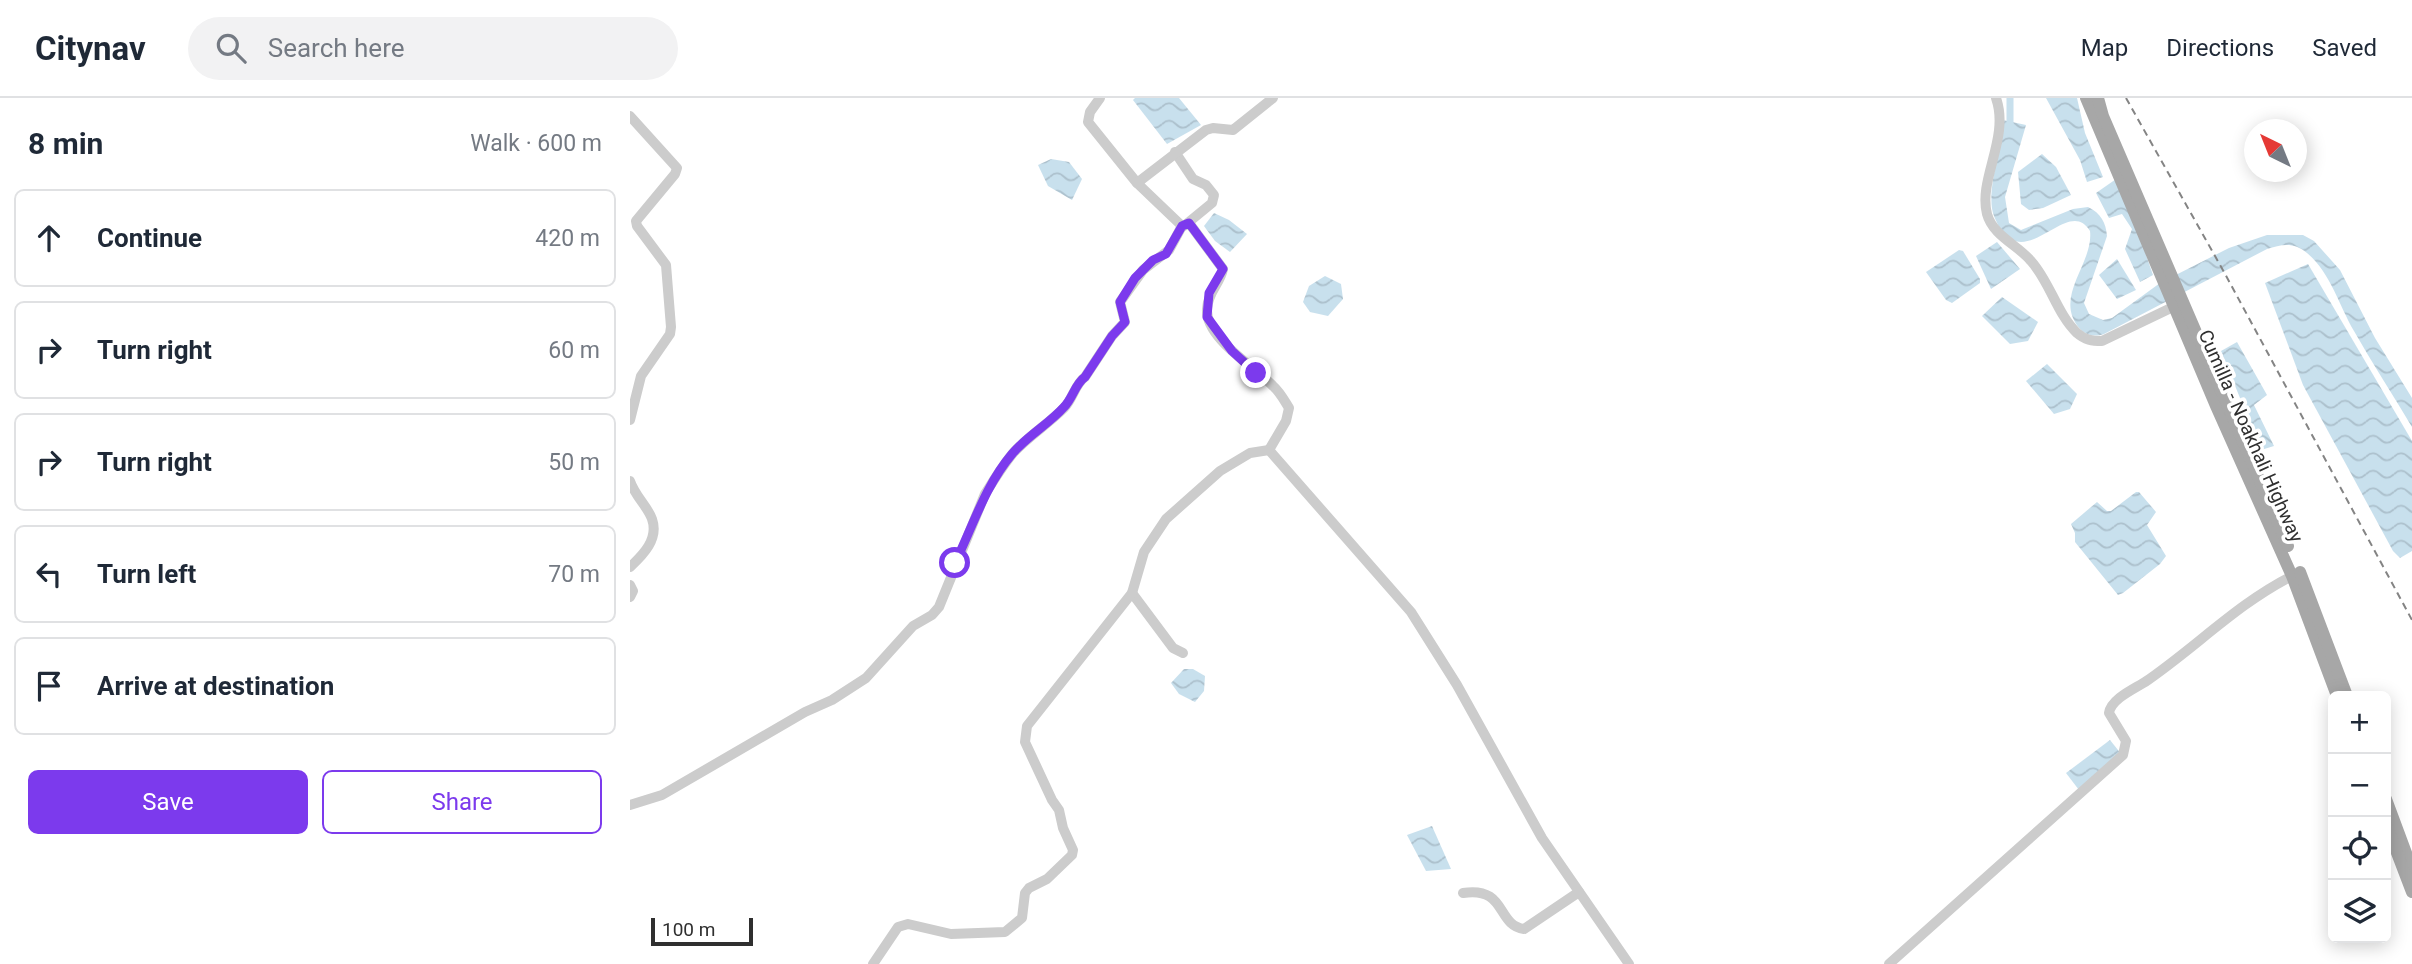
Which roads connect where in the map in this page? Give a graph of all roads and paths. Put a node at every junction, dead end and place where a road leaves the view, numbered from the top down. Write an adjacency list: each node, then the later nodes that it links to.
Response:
1 (1100, 98): 8 (street)
2 (1273, 98): 7 (street)
3 (1996, 98): 11 (street)
4 (2086, 98): 9 (main road)
5 (2098, 98): 9 (main road)
6 (630, 116): 12 (street)
7 (1175, 152): 8 (street); 10 (street)
8 (1137, 183): 10 (street)
9 (2131, 193): 11 (main road, Cumilla - Noakhali Highway)
10 (1186, 225): 13 (street); 24 (street)
11 (2179, 305): 16 (main road, Cumilla - Noakhali Highway); 21 (main road)
12 (630, 420)
13 (1269, 450): 18 (street); 28 (street)
14 (630, 481): 15 (street)
15 (630, 567)
16 (2292, 576): 21 (main road, Cumilla - Noakhali Highway); 33 (street)
17 (630, 585): 19 (street)
18 (1132, 593): 20 (street); 31 (street)
19 (630, 597)
20 (1183, 653)
21 (2327, 656): 22 (main road, Cumilla - Noakhali Highway); 23 (main road)
22 (2336, 691)
23 (2344, 691)
24 (630, 806)
25 (2391, 812): 27 (main road)
26 (2391, 837): 29 (main road)
27 (2412, 869)
28 (1579, 892): 30 (street); 32 (street)
29 (2412, 892)
30 (1463, 893)
31 (873, 964)
32 (1629, 964)
33 (1889, 964)

